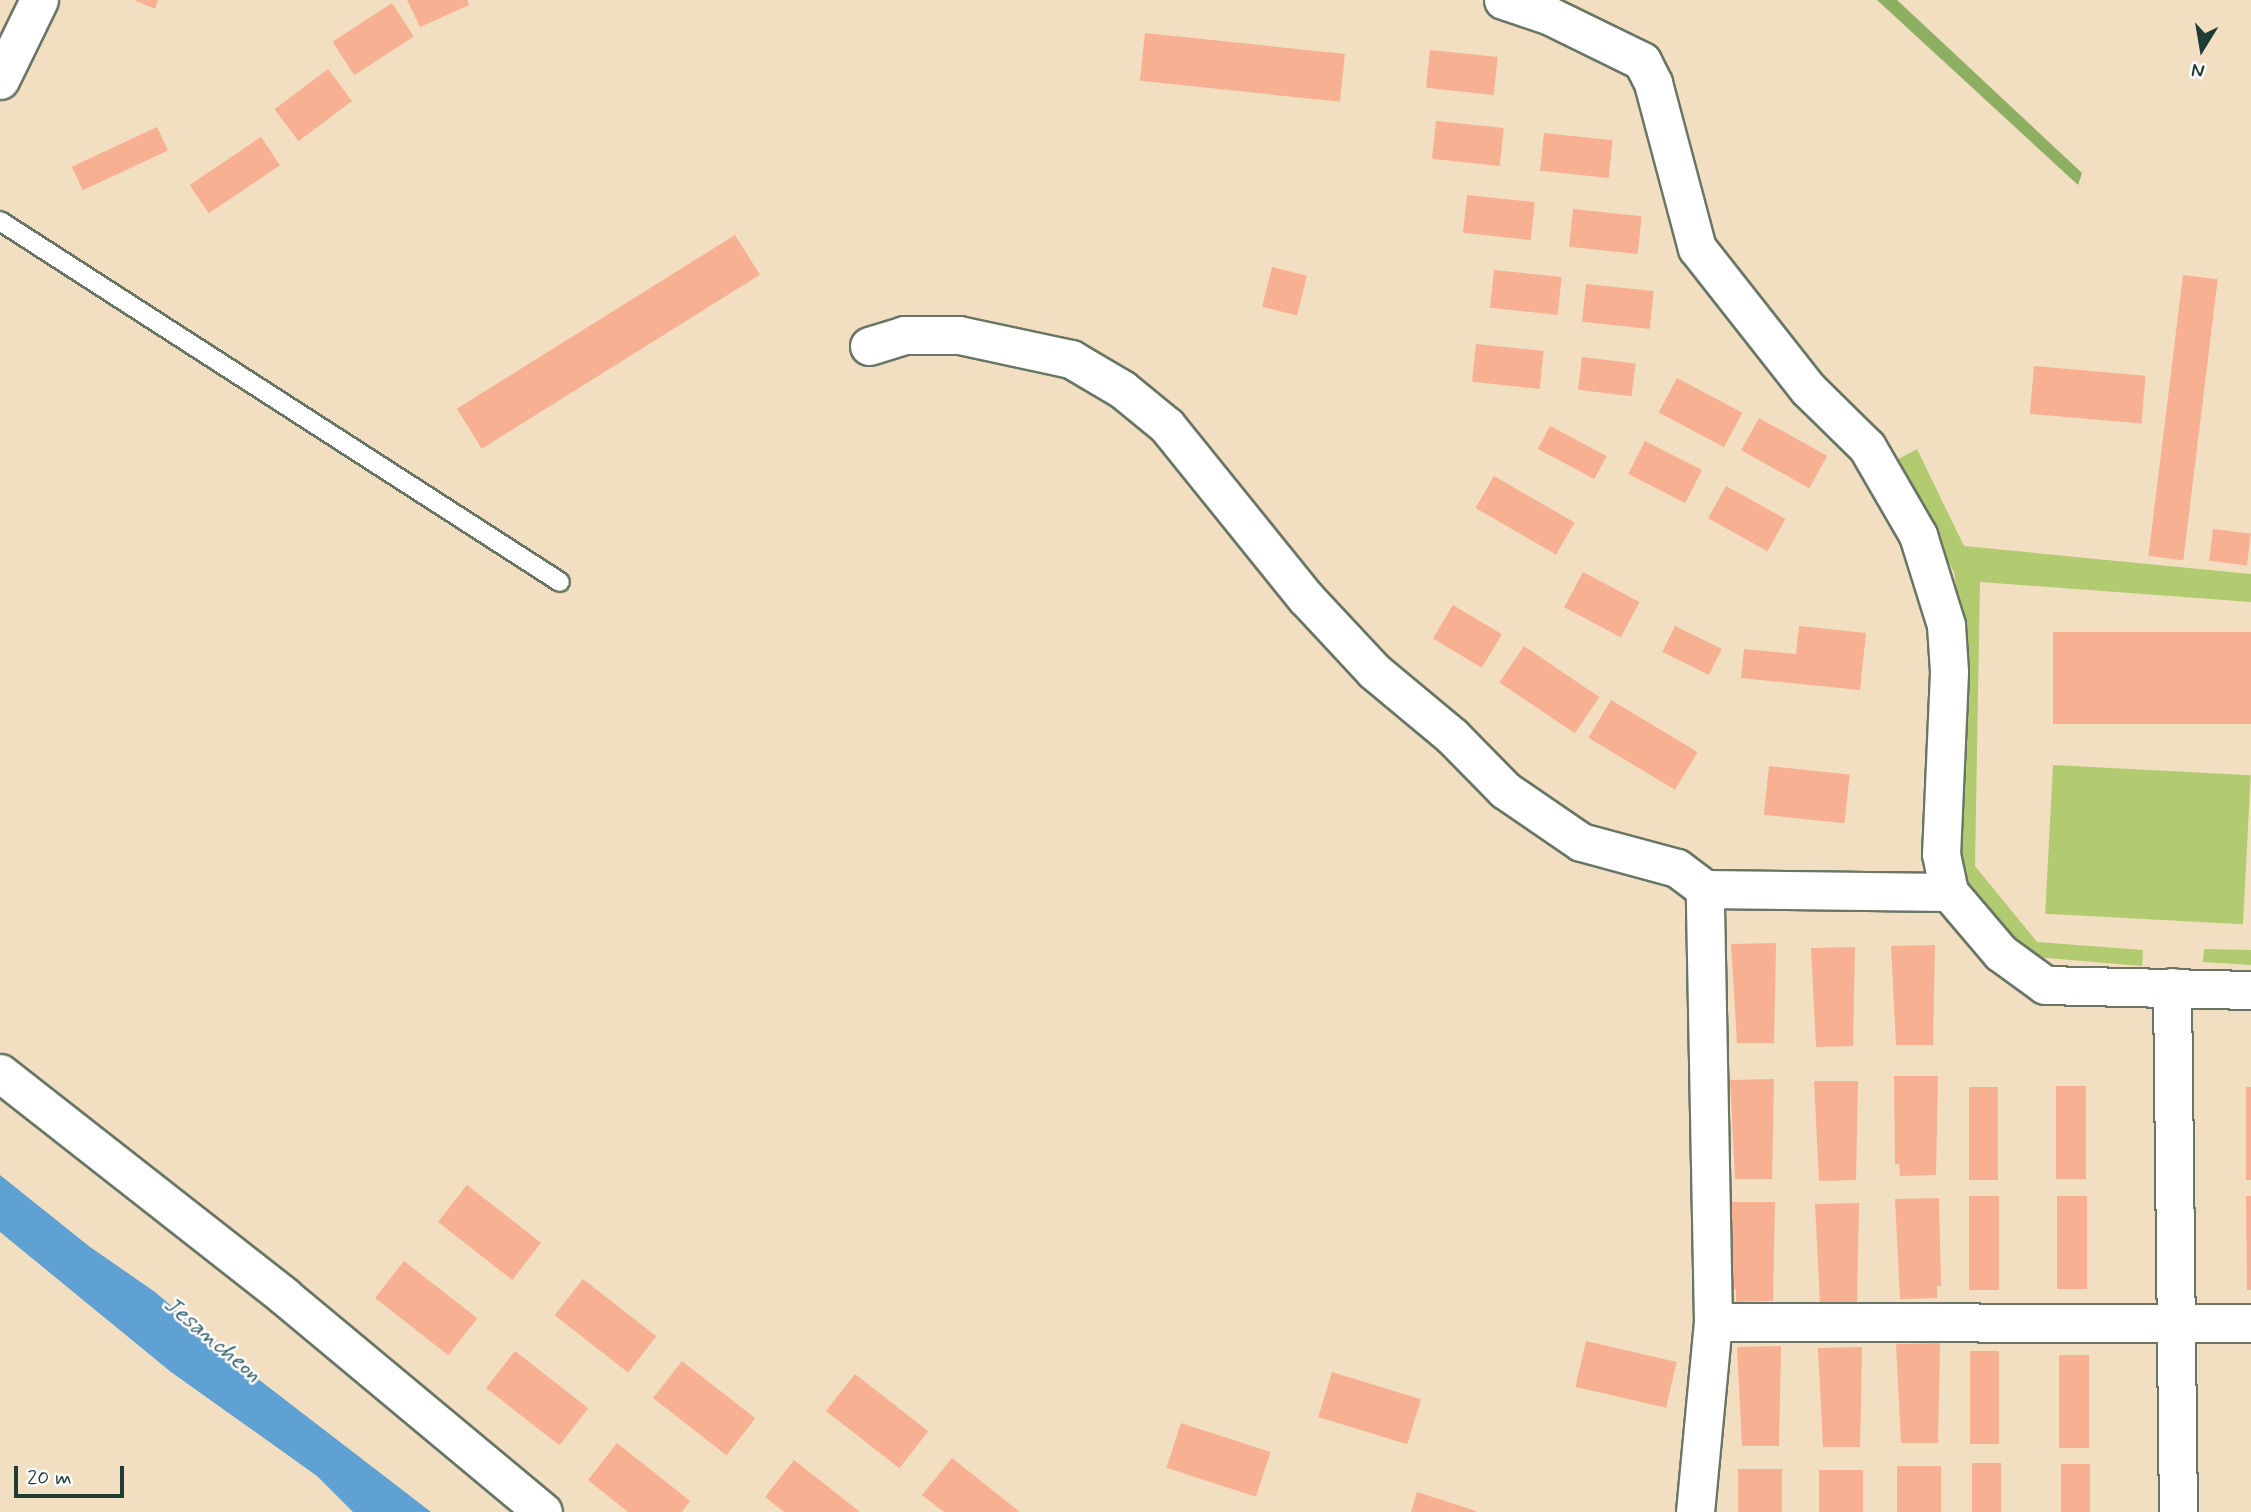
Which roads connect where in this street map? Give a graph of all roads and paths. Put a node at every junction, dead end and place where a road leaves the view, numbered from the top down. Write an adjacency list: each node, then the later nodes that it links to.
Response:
1 (39, 0): 3 (street)
2 (1503, 0): 8 (street)
3 (0, 80)
4 (0, 221): 6 (lane)
5 (869, 346): 7 (street)
6 (560, 582)
7 (1705, 889): 8 (street); 12 (street)
8 (1948, 892): 9 (street)
9 (2172, 987): 10 (street); 13 (street)
10 (2251, 990)
11 (0, 1073): 15 (street)
12 (1713, 1322): 13 (street); 16 (street)
13 (2179, 1322): 14 (street); 17 (street)
14 (2251, 1323)
15 (543, 1512)
16 (1695, 1512)
17 (2178, 1512)

